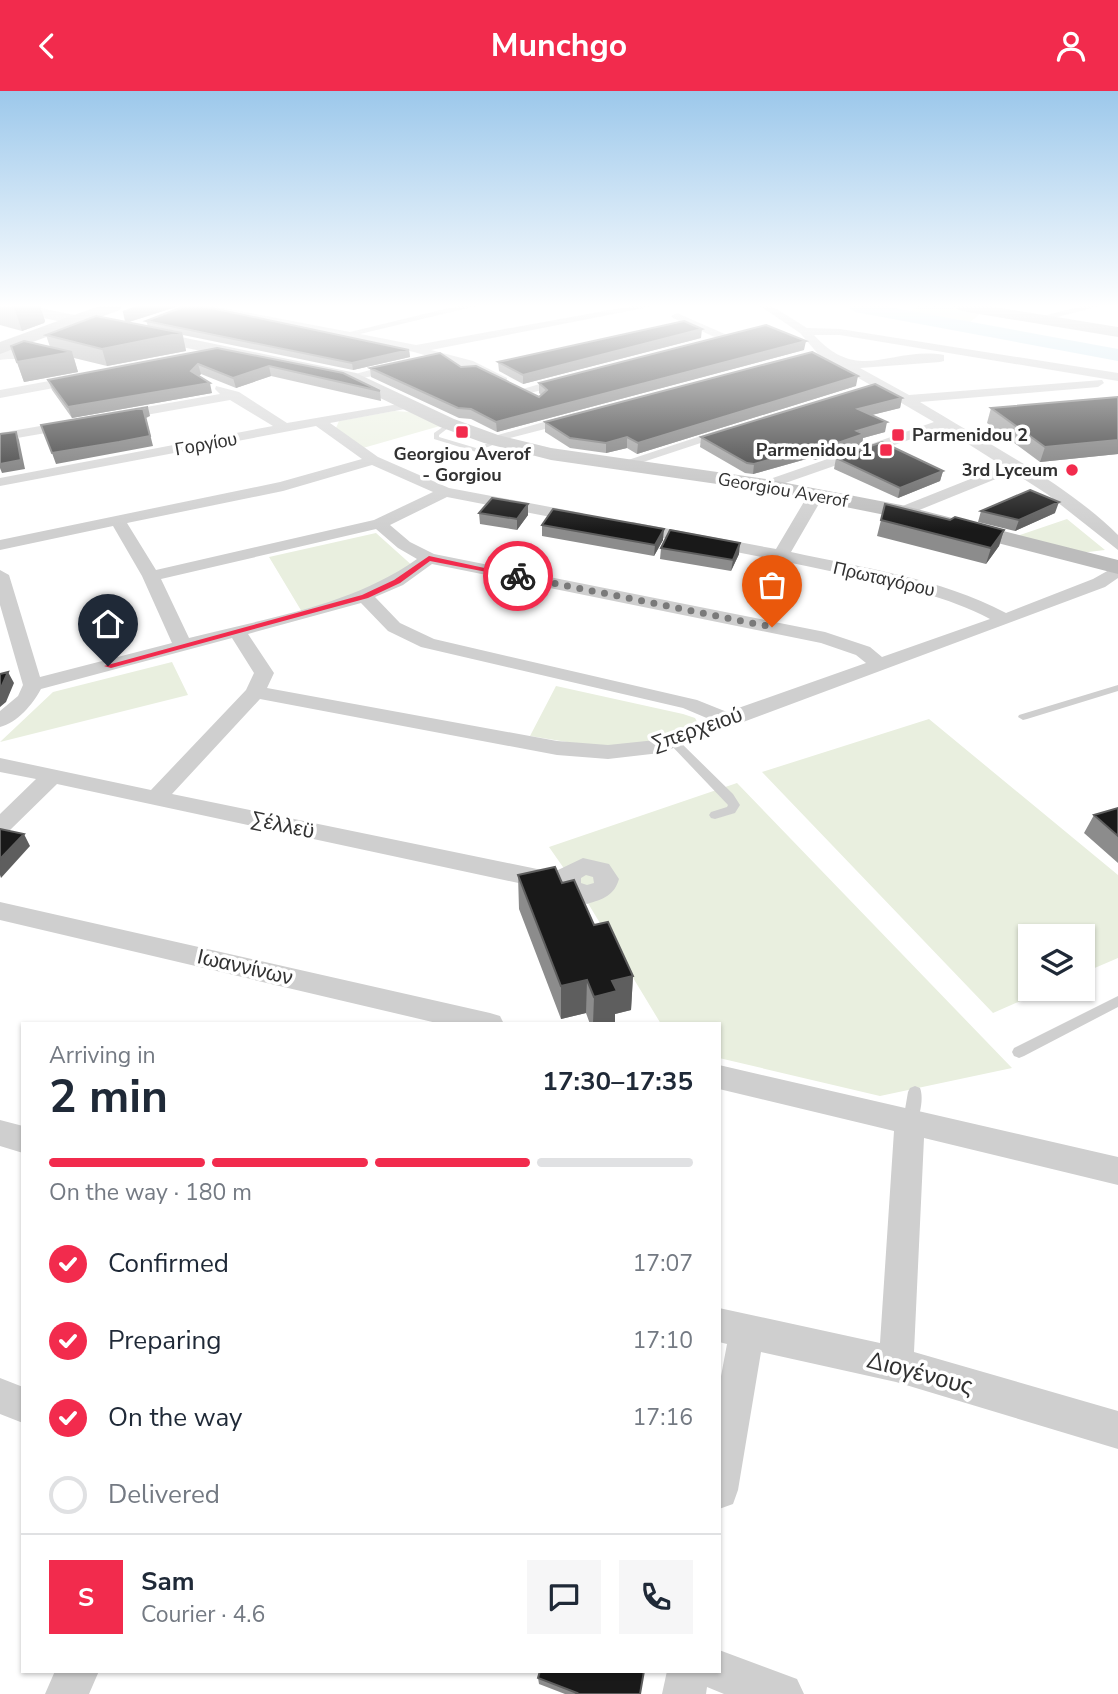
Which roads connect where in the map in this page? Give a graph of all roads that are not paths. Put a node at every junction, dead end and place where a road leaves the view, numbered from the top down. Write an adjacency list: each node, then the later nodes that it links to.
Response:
1 (53, 381): 9 (street)
2 (359, 381): 13 (street, Georgiou Averof)
3 (503, 381): 8 (street)
4 (560, 381): 8 (street)
5 (866, 381): 11 (street)
6 (1099, 381): 11 (street)
7 (212, 385): 10 (street)
8 (522, 391): 12 (street)
9 (0, 394)
10 (234, 395): 18 (street); 19 (street)
11 (907, 399): 16 (street)
12 (538, 400)
13 (411, 404): 15 (street, Γοργίου); 20 (street, Georgiou Averof)
14 (584, 415): 20 (street)
15 (321, 423): 18 (street, Γοργίου); 21 (street)
16 (945, 423): 23 (street); 25 (street)
17 (750, 425): 22 (street)
18 (286, 429): 24 (street, Γοργίου)
19 (0, 437)
20 (495, 440): 22 (street, Georgiou Averof)
21 (373, 460): 26 (street); 29 (street)
22 (620, 465): 25 (street, Georgiou Averof)
23 (1013, 467): 28 (street); 34 (street)
24 (0, 482)
25 (766, 485): 27 (street, Georgiou Averof)
26 (445, 492): 30 (street); 31 (street)
27 (816, 495): 28 (street, Georgiou Averof); 35 (street)
28 (901, 512): 37 (street, Georgiou Averof)
29 (117, 520): 33 (street); 39 (street)
30 (593, 520)
31 (379, 524): 36 (street); 39 (street)
32 (619, 525): 35 (street, Πρωταγόρου)
33 (0, 545)
34 (1118, 545)
35 (781, 555): 41 (street, Πρωταγόρου)
36 (429, 558): 40 (street); 44 (street)
37 (1118, 568): 41 (street, Σπερχειού)
38 (0, 575): 45 (street)
39 (151, 576): 43 (street)
40 (365, 597): 42 (street); 49 (street)
41 (1005, 620): 44 (street, Σπερχειού)
42 (238, 633): 43 (street); 47 (street)
43 (183, 646): 45 (street)
44 (881, 666): 49 (street, Σπερχειού)
45 (33, 685): 50 (street)
46 (1118, 688): 48 (lane)
47 (255, 692): 51 (street, Σπερχειού); 54 (street)
48 (1023, 717)
49 (727, 719): 51 (street, Σπερχειού)
50 (0, 721)
51 (674, 741): 55 (lane)
52 (0, 765): 53 (street, Σέλλεϋ)
53 (51, 777): 54 (street, Σέλλεϋ); 56 (street)
54 (155, 799): 57 (street, Σέλλεϋ)
55 (715, 815)
56 (0, 827)
57 (566, 879)
58 (0, 911): 60 (street, Ιωαννίνων)
59 (1118, 1001): 61 (lane)
60 (481, 1022)
61 (1019, 1052)
62 (721, 1077): 63 (street)
63 (912, 1106): 66 (street); 68 (street)
64 (0, 1133): 65 (street)
65 (21, 1139)
66 (1118, 1171)
67 (733, 1328): 68 (street, Διογένους); 72 (street)
68 (896, 1364): 71 (street, Διογένους)
69 (0, 1397): 70 (street)
70 (21, 1404)
71 (1118, 1430)
72 (721, 1467)
73 (721, 1672): 78 (street)
74 (77, 1673): 76 (street)
75 (688, 1673): 77 (street)
76 (67, 1694)
77 (684, 1694)
78 (782, 1694)

